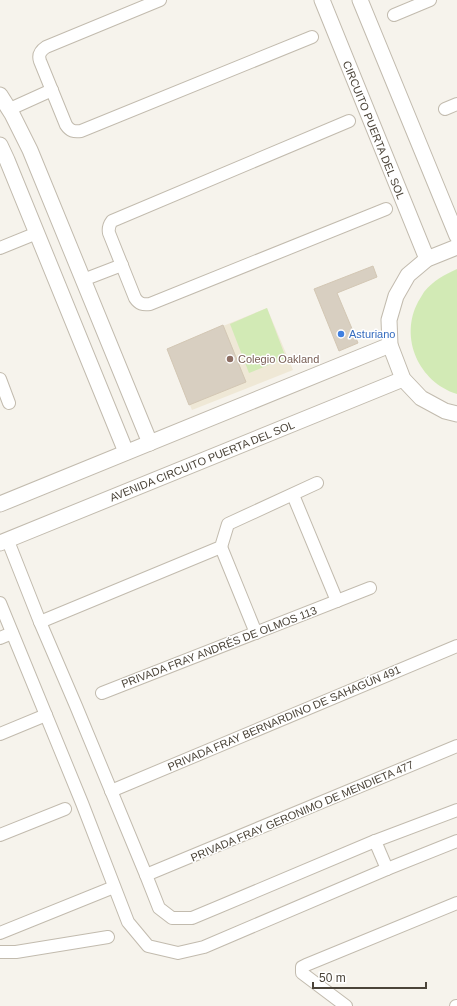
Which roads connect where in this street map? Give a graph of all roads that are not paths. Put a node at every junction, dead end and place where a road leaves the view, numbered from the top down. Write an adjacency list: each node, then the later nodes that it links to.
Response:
1 (160, 0): 7 (street)
2 (322, 0): 19 (street, CIRCUITO PUERTA DEL SOL)
3 (360, 0): 16 (street)
4 (430, 0): 5 (street)
5 (394, 15)
6 (312, 37): 7 (street)
7 (52, 90): 10 (street)
8 (0, 95): 10 (street)
9 (457, 104): 11 (street)
10 (10, 109): 21 (street)
11 (446, 109)
12 (349, 121): 20 (street)
13 (0, 146): 15 (street)
14 (386, 209): 20 (street)
15 (37, 233): 18 (street); 23 (street)
16 (457, 236)
17 (457, 247): 19 (street)
18 (0, 248)
19 (427, 259): 24 (street)
20 (122, 265): 21 (street)
21 (83, 280): 22 (street)
22 (98, 316): 23 (street); 29 (street)
23 (75, 326): 30 (street)
24 (390, 344): 25 (street); 29 (street)
25 (403, 378): 28 (street); 34 (street, AVENIDA CIRCUITO PUERTA DEL SOL)
26 (0, 380): 27 (street)
27 (9, 403)
28 (457, 414)
29 (150, 443): 30 (street)
30 (126, 452): 33 (street)
31 (317, 483): 32 (street)
32 (293, 495): 35 (street); 37 (street)
33 (0, 504)
34 (4, 542): 39 (street)
35 (221, 547): 39 (street); 41 (street)
36 (370, 588): 37 (street, PRIVADA FRAY ANDRÉS DE OLMOS 113)
37 (337, 601): 41 (street, PRIVADA FRAY ANDRÉS DE OLMOS 113)
38 (0, 603): 40 (street)
39 (40, 622): 48 (street)
40 (12, 633): 42 (street); 45 (street)
41 (256, 633): 44 (street, PRIVADA FRAY ANDRÉS DE OLMOS 113)
42 (0, 638)
43 (457, 646): 48 (street, PRIVADA FRAY BERNARDINO DE SAHAGÚN 491)
44 (102, 694)
45 (46, 715): 46 (street); 56 (street)
46 (0, 734)
47 (457, 746): 55 (street, PRIVADA FRAY GERONIMO DE MENDIETA 477)
48 (111, 791): 55 (street)
49 (65, 809): 51 (street)
50 (457, 810): 52 (street)
51 (0, 835)
52 (375, 841): 54 (street); 55 (street)
53 (457, 841): 54 (street)
54 (387, 869): 56 (street)
55 (146, 875)
56 (114, 887): 58 (street)
57 (457, 903): 61 (street)
58 (0, 933)
59 (108, 936): 60 (street)
60 (0, 952)
61 (346, 1006)

